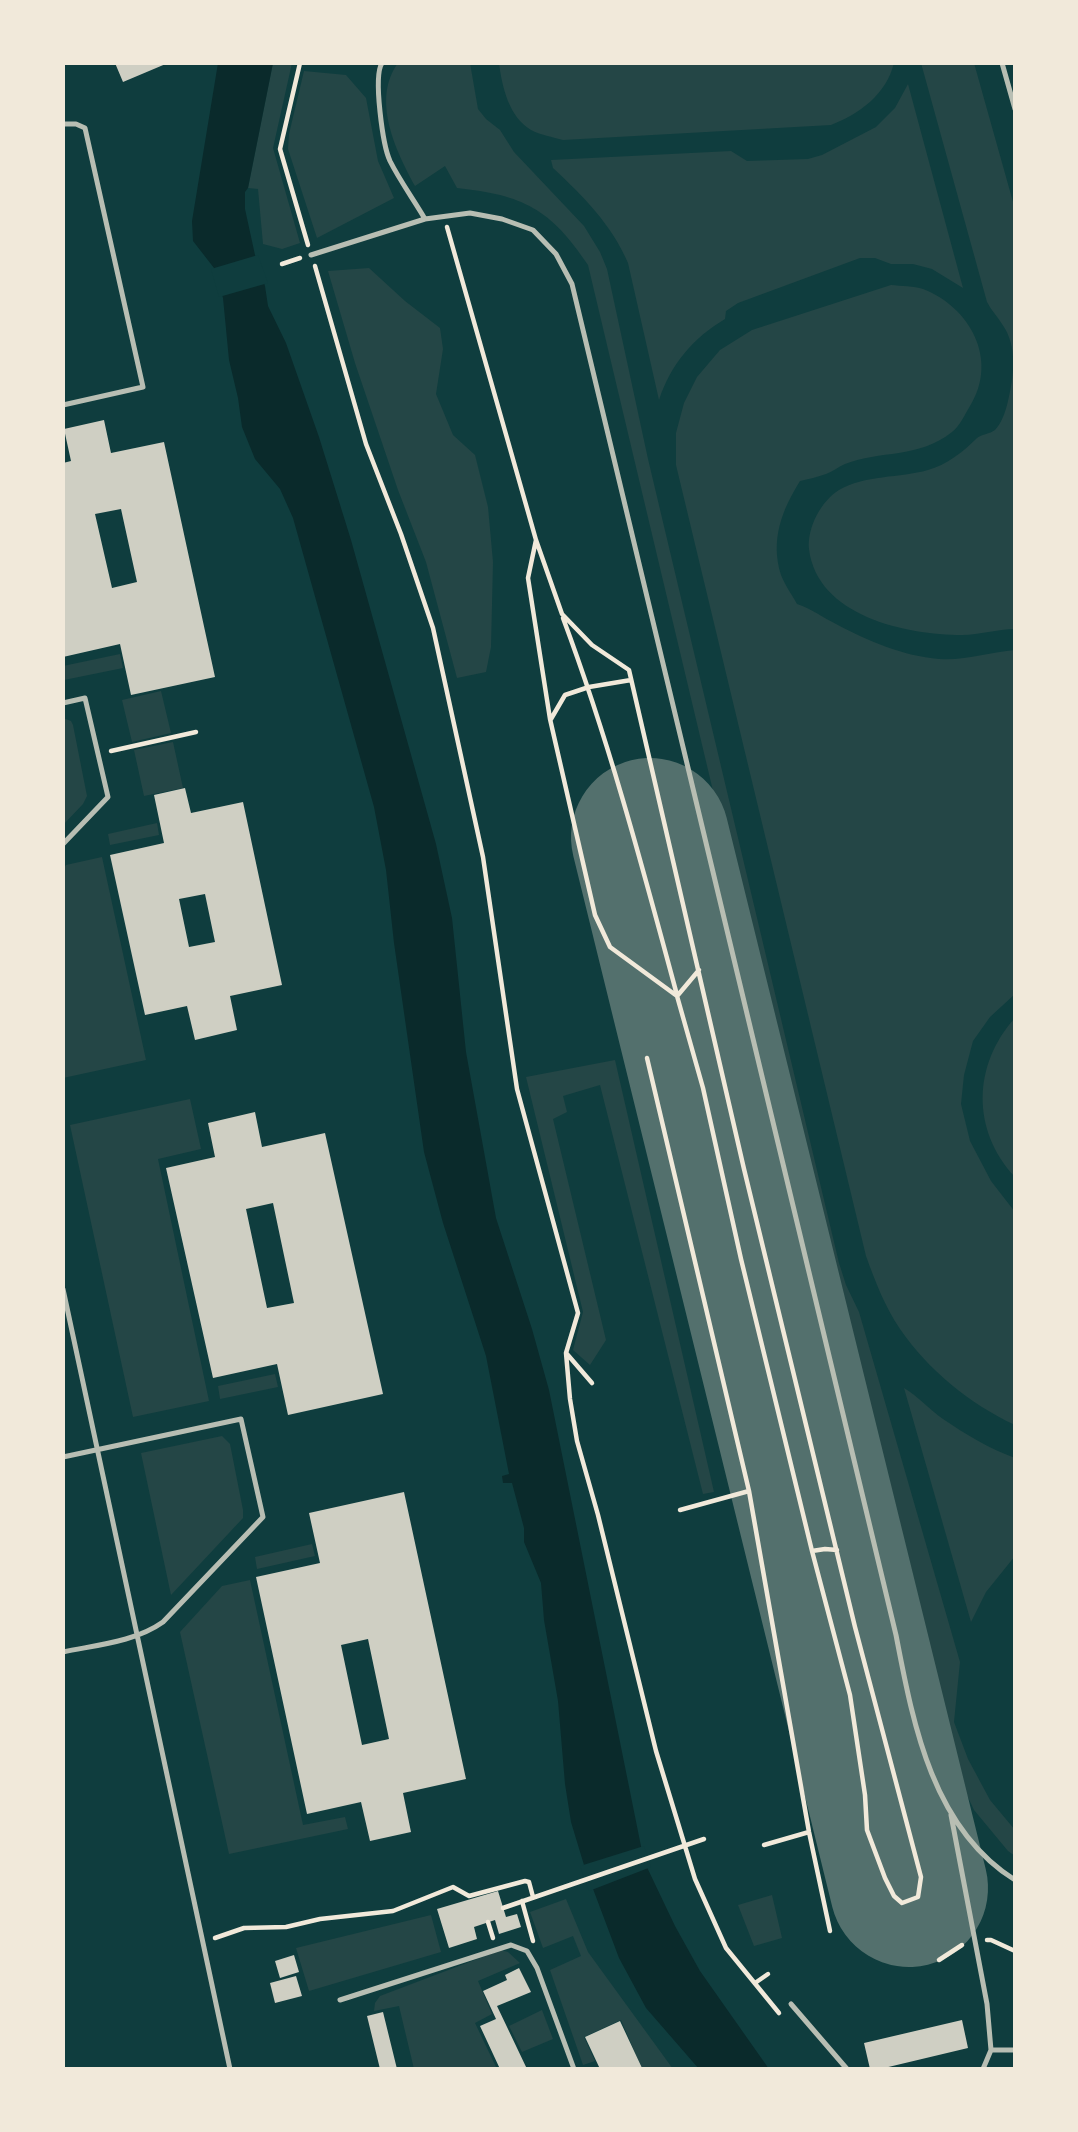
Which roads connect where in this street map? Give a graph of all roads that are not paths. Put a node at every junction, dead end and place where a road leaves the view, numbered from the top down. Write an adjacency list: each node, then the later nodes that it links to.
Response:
1 (382, 63): 5 (lane)
2 (1002, 63): 3 (lane)
3 (1015, 109)
4 (63, 124): 7 (lane)
5 (425, 219): 6 (lane); 15 (lane)
6 (312, 255)
7 (63, 405)
8 (63, 703): 9 (lane)
9 (63, 844)
10 (63, 1289): 11 (lane)
11 (97, 1449): 12 (lane); 13 (lane); 13 (lane)
12 (63, 1457)
13 (136, 1636): 14 (lane); 21 (lane)
14 (63, 1652)
15 (951, 1814): 16 (lane); 19 (lane)
16 (1015, 1880)
17 (340, 2000): 22 (lane)
18 (791, 2004): 23 (lane)
19 (991, 2050): 20 (lane); 24 (lane)
20 (1015, 2050)
21 (230, 2069)
22 (574, 2069)
23 (847, 2069)
24 (984, 2069)

